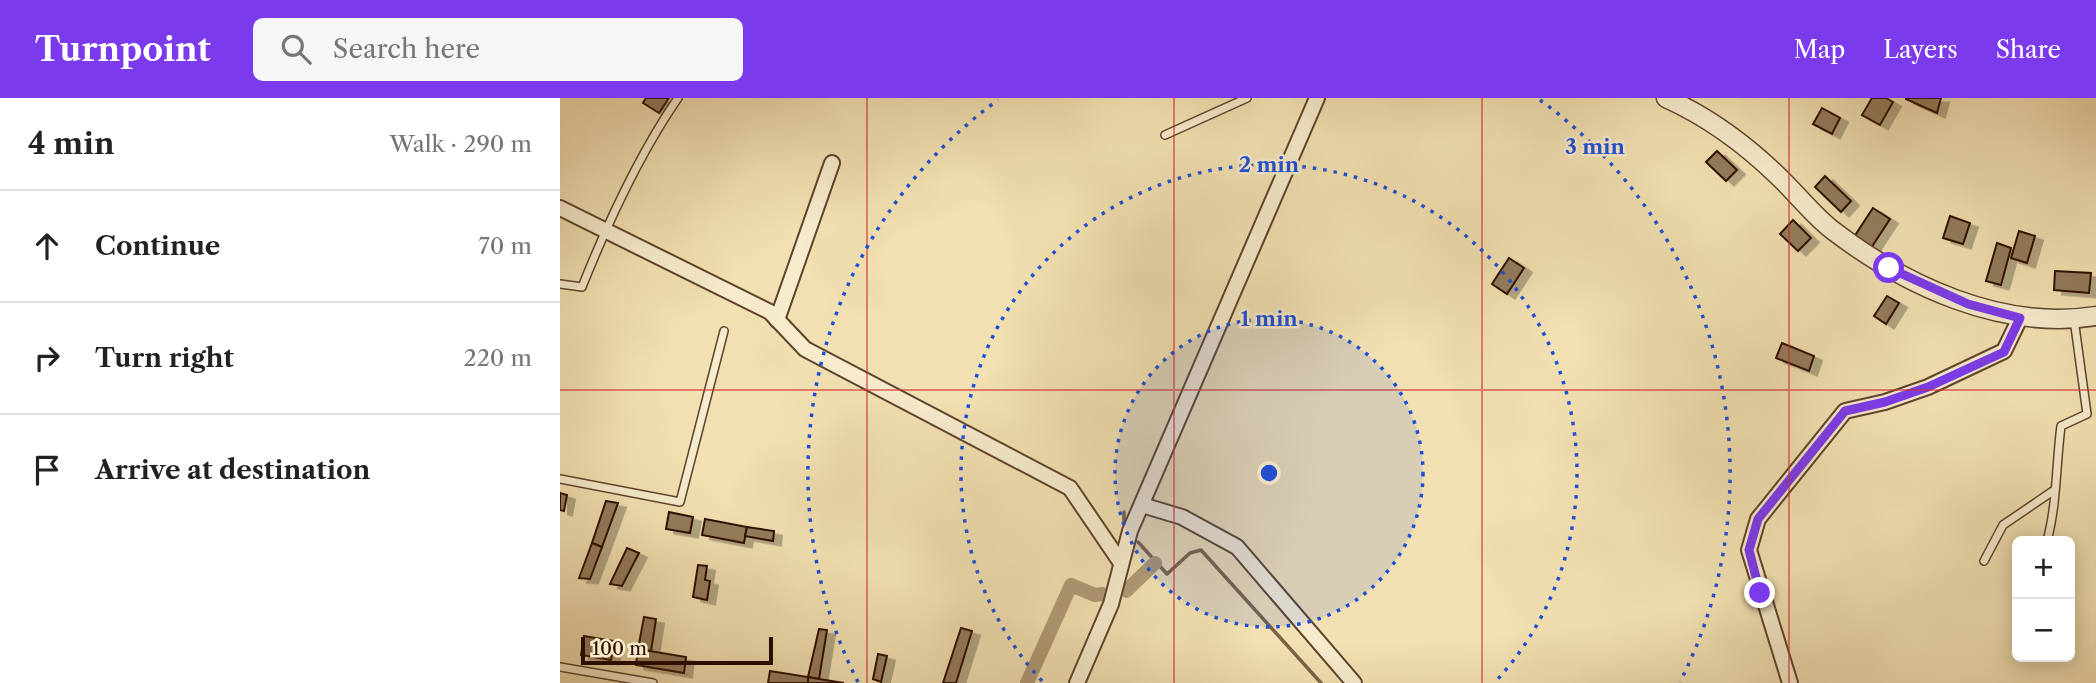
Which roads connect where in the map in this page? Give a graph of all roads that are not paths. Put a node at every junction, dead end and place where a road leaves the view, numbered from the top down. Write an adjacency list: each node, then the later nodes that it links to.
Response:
1 (678, 98): 10 (lane)
2 (1247, 98): 7 (lane)
3 (1317, 98): 19 (street)
4 (1666, 98): 6 (street)
5 (1683, 98): 6 (street)
6 (1698, 113): 13 (street)
7 (1165, 135)
8 (832, 163): 15 (street)
9 (560, 208): 10 (street)
10 (604, 231): 11 (lane); 15 (street)
11 (560, 284)
12 (2096, 316): 14 (street)
13 (2020, 318): 14 (street); 27 (street)
14 (2074, 318): 18 (lane)
15 (777, 320): 22 (street)
16 (724, 331): 17 (lane)
17 (560, 479)
18 (2053, 491): 20 (lane); 21 (lane)
19 (1142, 505): 22 (street); 26 (street)
20 (2048, 536)
21 (1984, 561)
22 (1121, 564): 25 (street)
23 (560, 667): 24 (lane)
24 (653, 683)
25 (1077, 683)
26 (1354, 683)
27 (1790, 683)

